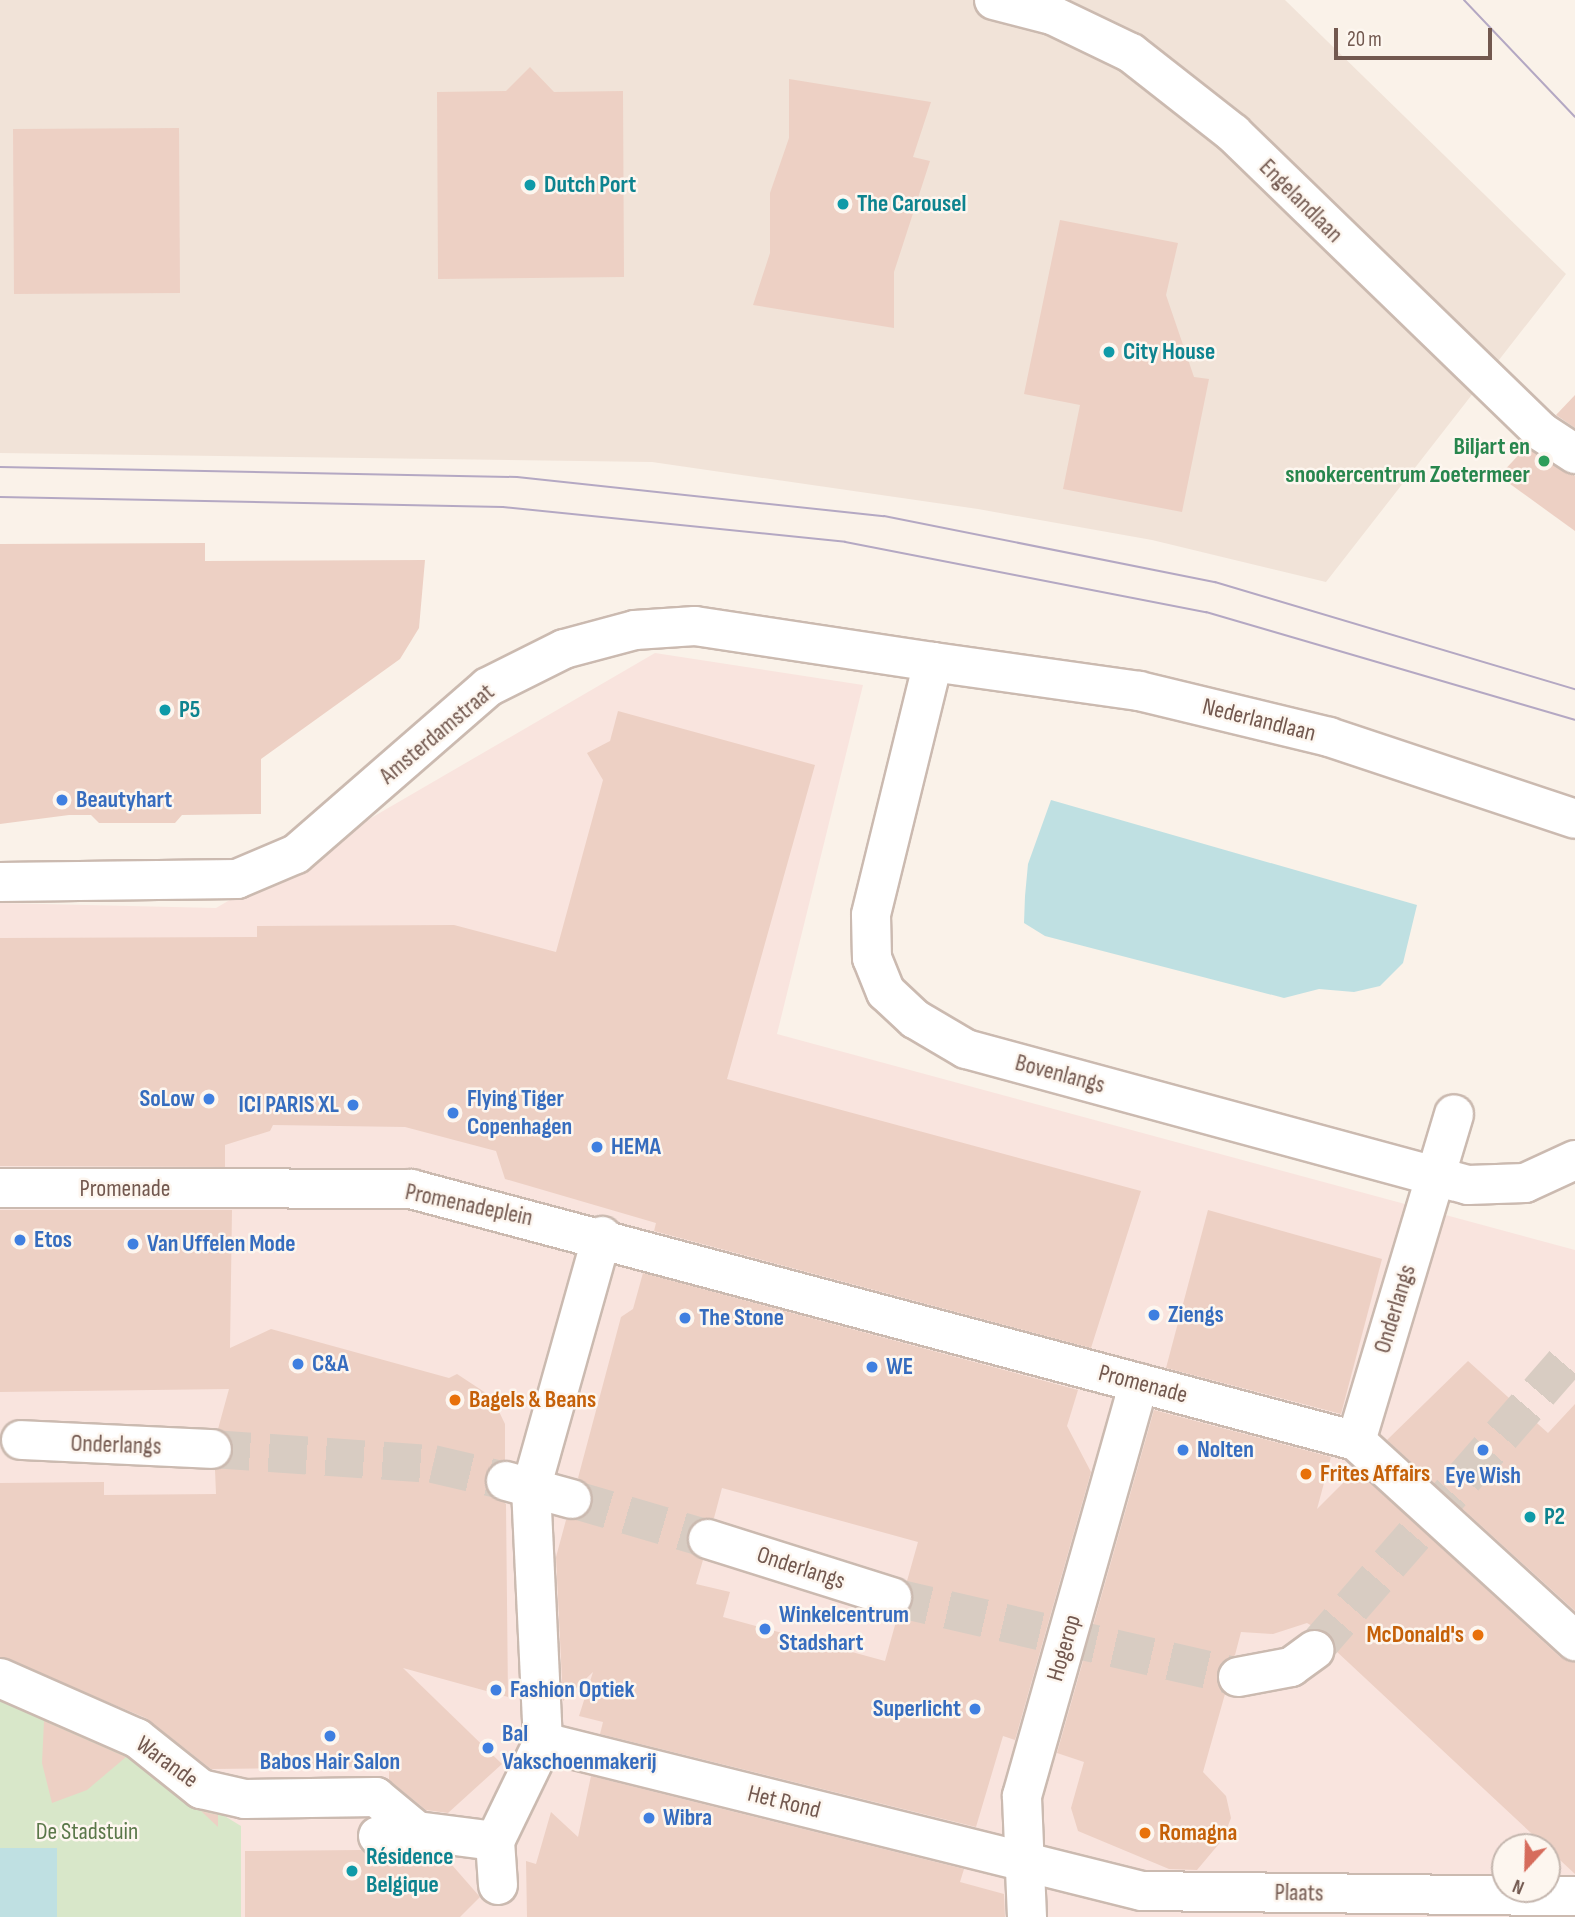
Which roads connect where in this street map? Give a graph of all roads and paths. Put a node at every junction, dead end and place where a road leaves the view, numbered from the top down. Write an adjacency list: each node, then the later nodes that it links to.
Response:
1 (994, 0): 2 (street, Engelandlaan)
2 (1575, 454)
3 (933, 662): 4 (street, Nederlandlaan); 5 (street, Amsterdamstraat); 8 (street, Bovenlangs)
4 (1575, 819)
5 (0, 882)
6 (1454, 1114): 8 (street, Onderlangs)
7 (1575, 1160): 8 (street, Bovenlangs)
8 (1435, 1177): 15 (street, Onderlangs)
9 (0, 1188): 10 (street, Promenade)
10 (251, 1189): 11 (street, Promenadeplein)
11 (602, 1236): 12 (street, Promenadeplein); 17 (street)
12 (644, 1247): 13 (street, Promenade)
13 (1139, 1383): 15 (street, Promenade); 29 (street, Hogerop)
14 (21, 1440): 16 (street, Onderlangs)
15 (1356, 1441): 21 (street, Promenade)
16 (212, 1449)
17 (518, 1484): 18 (street); 25 (street)
18 (572, 1499)
19 (708, 1539): 20 (street, Onderlangs)
20 (892, 1597)
21 (1575, 1641)
22 (1314, 1650): 23 (street)
23 (1238, 1677)
24 (0, 1678): 26 (street, Warande)
25 (543, 1742): 28 (street); 29 (street, Het Rond)
26 (417, 1831): 27 (street); 28 (street)
27 (378, 1836)
28 (495, 1841): 30 (street)
29 (1025, 1863): 31 (street, Plaats); 32 (street, Hogerop)
30 (498, 1885)
31 (1575, 1896)
32 (1027, 1917)

